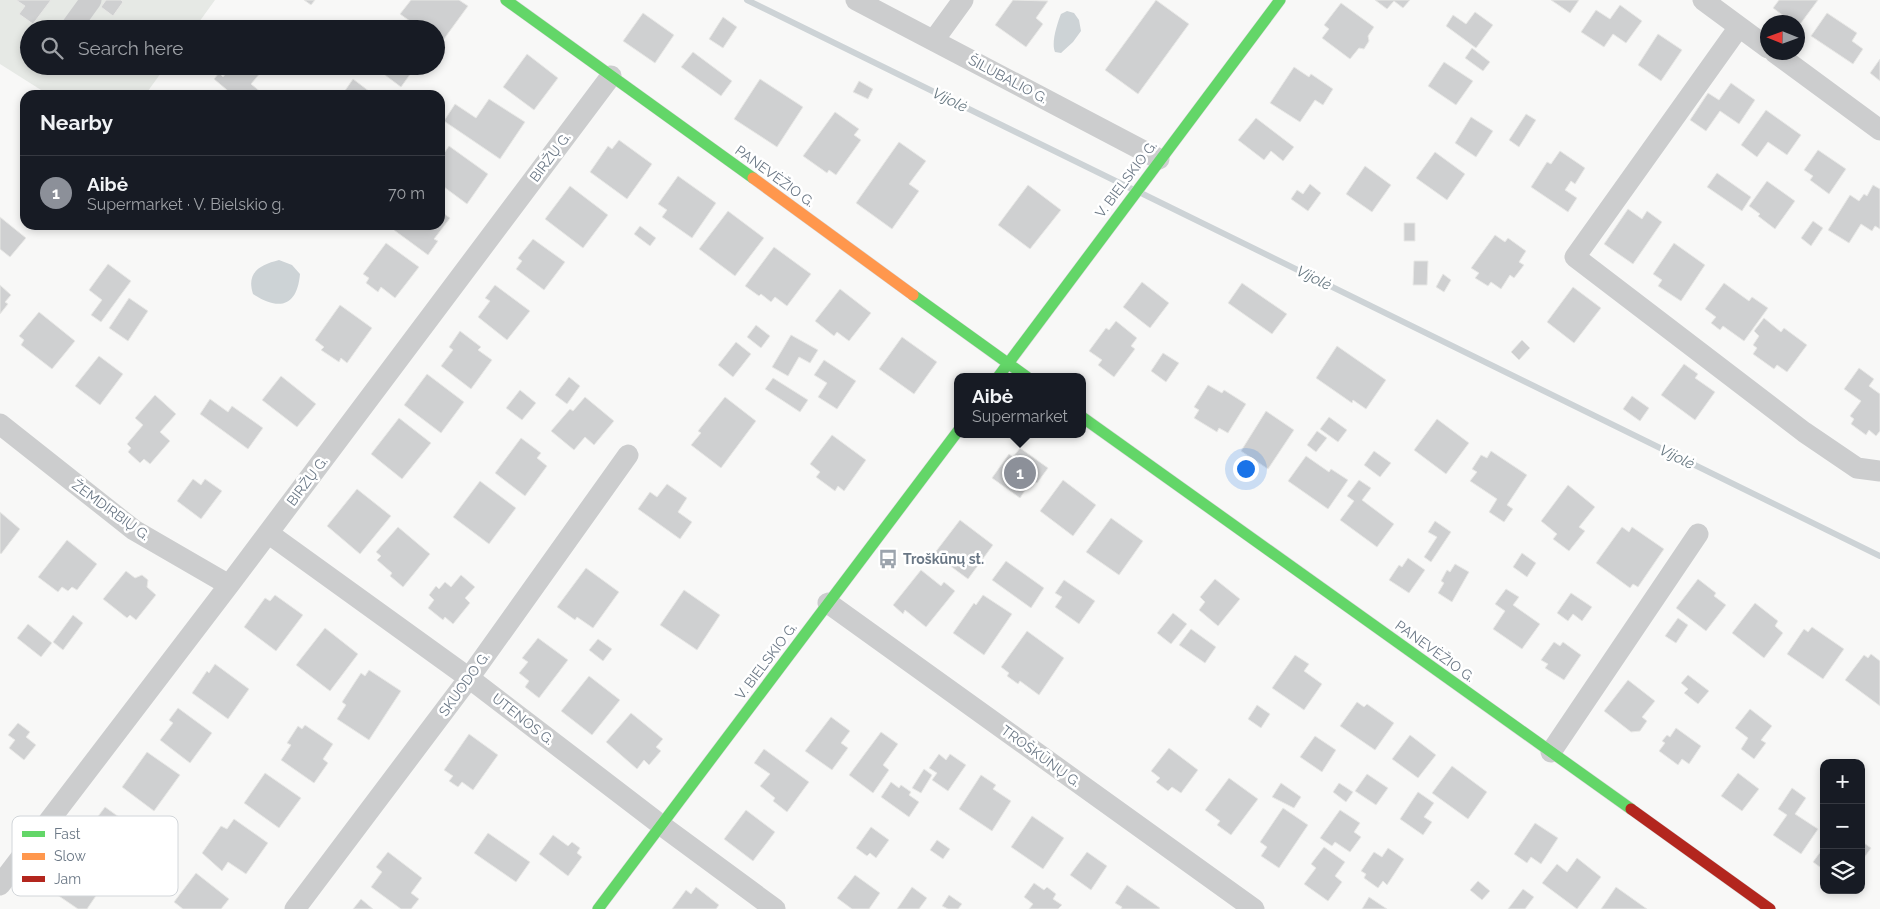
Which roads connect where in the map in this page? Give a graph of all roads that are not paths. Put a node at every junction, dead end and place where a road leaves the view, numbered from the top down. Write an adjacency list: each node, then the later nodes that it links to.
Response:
1 (91, 0): 7 (street)
2 (506, 0): 12 (street, PANEVĖŽIO G.)
3 (856, 0): 9 (street, ŠILUBALIO G.)
4 (964, 0): 9 (street)
5 (1280, 0): 14 (street, V. BIELSKIO G.)
6 (1703, 0): 8 (street)
7 (77, 20)
8 (1739, 27): 10 (street); 22 (street)
9 (934, 40): 14 (street, ŠILUBALIO G.)
10 (1760, 42)
11 (1785, 60): 13 (street)
12 (611, 76): 15 (street, PANEVĖŽIO G.); 23 (street, BIRŽŲ G.)
13 (1880, 130)
14 (1159, 159): 15 (street, V. BIELSKIO G.)
15 (1008, 363): 16 (street, V. BIELSKIO G.); 17 (street, PANEVĖŽIO G.)
16 (1001, 373)
17 (1022, 373)
18 (1086, 419): 28 (street, PANEVĖŽIO G.)
19 (0, 424): 25 (street, ŽEMDIRBIŲ G.)
20 (954, 436): 26 (street, V. BIELSKIO G.)
21 (628, 455): 27 (street, SKUODO G.)
22 (1880, 471)
23 (268, 533): 25 (street, BIRŽŲ G.); 27 (street, UTENOS G.)
24 (1698, 534): 28 (street)
25 (229, 585): 29 (street, BIRŽŲ G.)
26 (828, 603): 30 (street, V. BIELSKIO G.); 36 (street, TROŠKŪNŲ G.)
27 (469, 678): 30 (street, UTENOS G.); 33 (street, SKUODO G.)
28 (1551, 752): 37 (street, PANEVĖŽIO G.)
29 (52, 816)
30 (661, 825): 34 (street, V. BIELSKIO G.); 35 (street, UTENOS G.)
31 (12, 868): 32 (street, BIRŽŲ G.)
32 (0, 884)
33 (295, 909)
34 (598, 909)
35 (775, 909)
36 (1254, 909)
37 (1770, 909)

